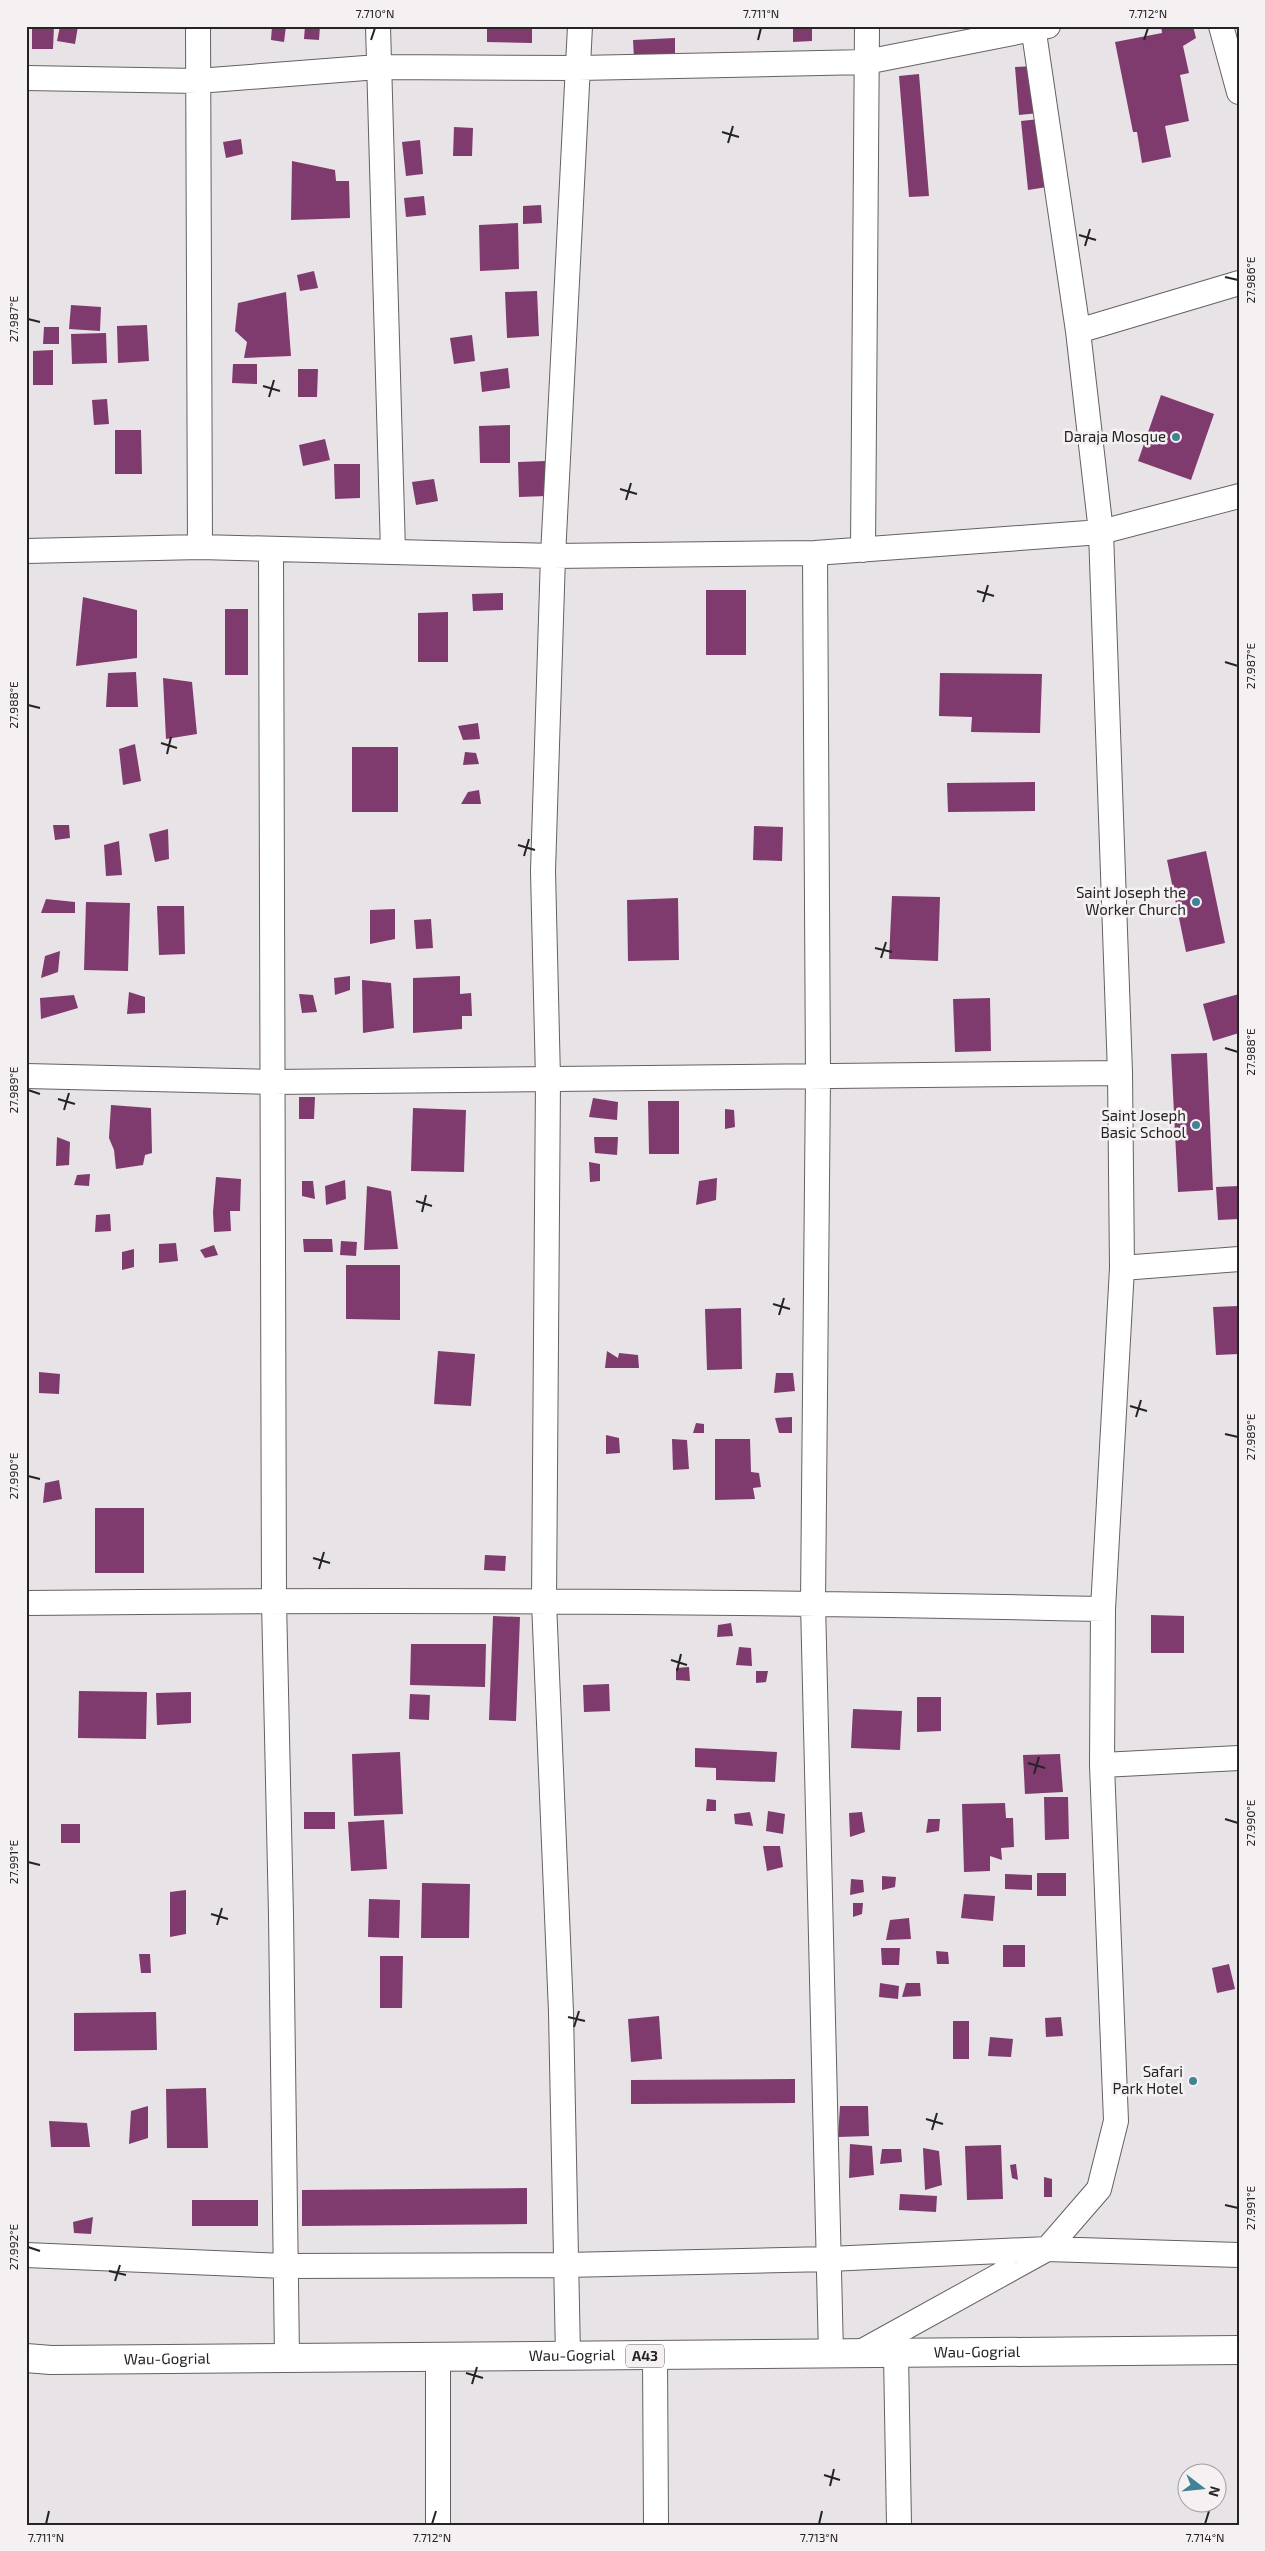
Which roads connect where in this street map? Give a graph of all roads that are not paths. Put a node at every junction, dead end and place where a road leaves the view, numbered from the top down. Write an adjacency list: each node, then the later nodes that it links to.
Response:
1 (198, 26): 11 (street)
2 (378, 26): 8 (street)
3 (580, 26): 9 (street)
4 (867, 26): 7 (street)
5 (1221, 26): 12 (street)
6 (1038, 27): 7 (street); 14 (street)
7 (866, 62): 9 (street); 19 (street)
8 (378, 67): 9 (street); 11 (street); 21 (street)
9 (580, 68): 23 (street)
10 (26, 78): 11 (street)
11 (198, 81): 17 (street)
12 (1239, 92)
13 (1239, 283): 14 (street)
14 (1078, 331): 16 (street)
15 (1239, 496): 16 (street)
16 (1102, 532): 19 (street); 24 (street)
17 (200, 547): 18 (street); 20 (street)
18 (271, 549): 21 (street); 28 (street)
19 (863, 550): 22 (street)
20 (26, 551)
21 (393, 551): 23 (street)
22 (815, 553): 23 (street); 26 (street)
23 (553, 556): 27 (street)
24 (1120, 1073): 26 (street); 30 (street)
25 (26, 1076): 28 (street)
26 (818, 1077): 27 (street); 34 (street)
27 (548, 1079): 28 (street); 32 (street)
28 (272, 1082): 31 (street)
29 (1239, 1259): 30 (street)
30 (1122, 1268): 35 (street)
31 (274, 1601): 32 (street); 33 (street); 43 (street)
32 (544, 1602): 34 (street); 42 (street)
33 (26, 1603)
34 (813, 1604): 35 (street); 41 (street)
35 (1103, 1609): 37 (street)
36 (1239, 1758): 37 (street)
37 (1102, 1765): 38 (street)
38 (1047, 2249): 40 (street); 41 (street); 46 (street)
39 (26, 2255): 43 (street)
40 (1239, 2255)
41 (829, 2259): 42 (street); 45 (street)
42 (566, 2265): 43 (street); 48 (street)
43 (286, 2266): 52 (street)
44 (1239, 2350): 47 (main road, Wau-Gogrial / A43)
45 (831, 2354): 46 (main road, Wau-Gogrial / A43); 49 (main road, Wau-Gogrial / A43)
46 (860, 2354): 47 (main road, Wau-Gogrial / A43)
47 (896, 2354): 55 (street)
48 (568, 2355): 49 (main road, Wau-Gogrial / A43); 50 (main road, Wau-Gogrial / A43)
49 (655, 2356): 54 (street)
50 (438, 2357): 52 (main road, Wau-Gogrial / A43); 53 (street)
51 (26, 2358): 52 (main road, Wau-Gogrial / A43)
52 (287, 2358)
53 (438, 2525)
54 (656, 2525)
55 (899, 2525)

